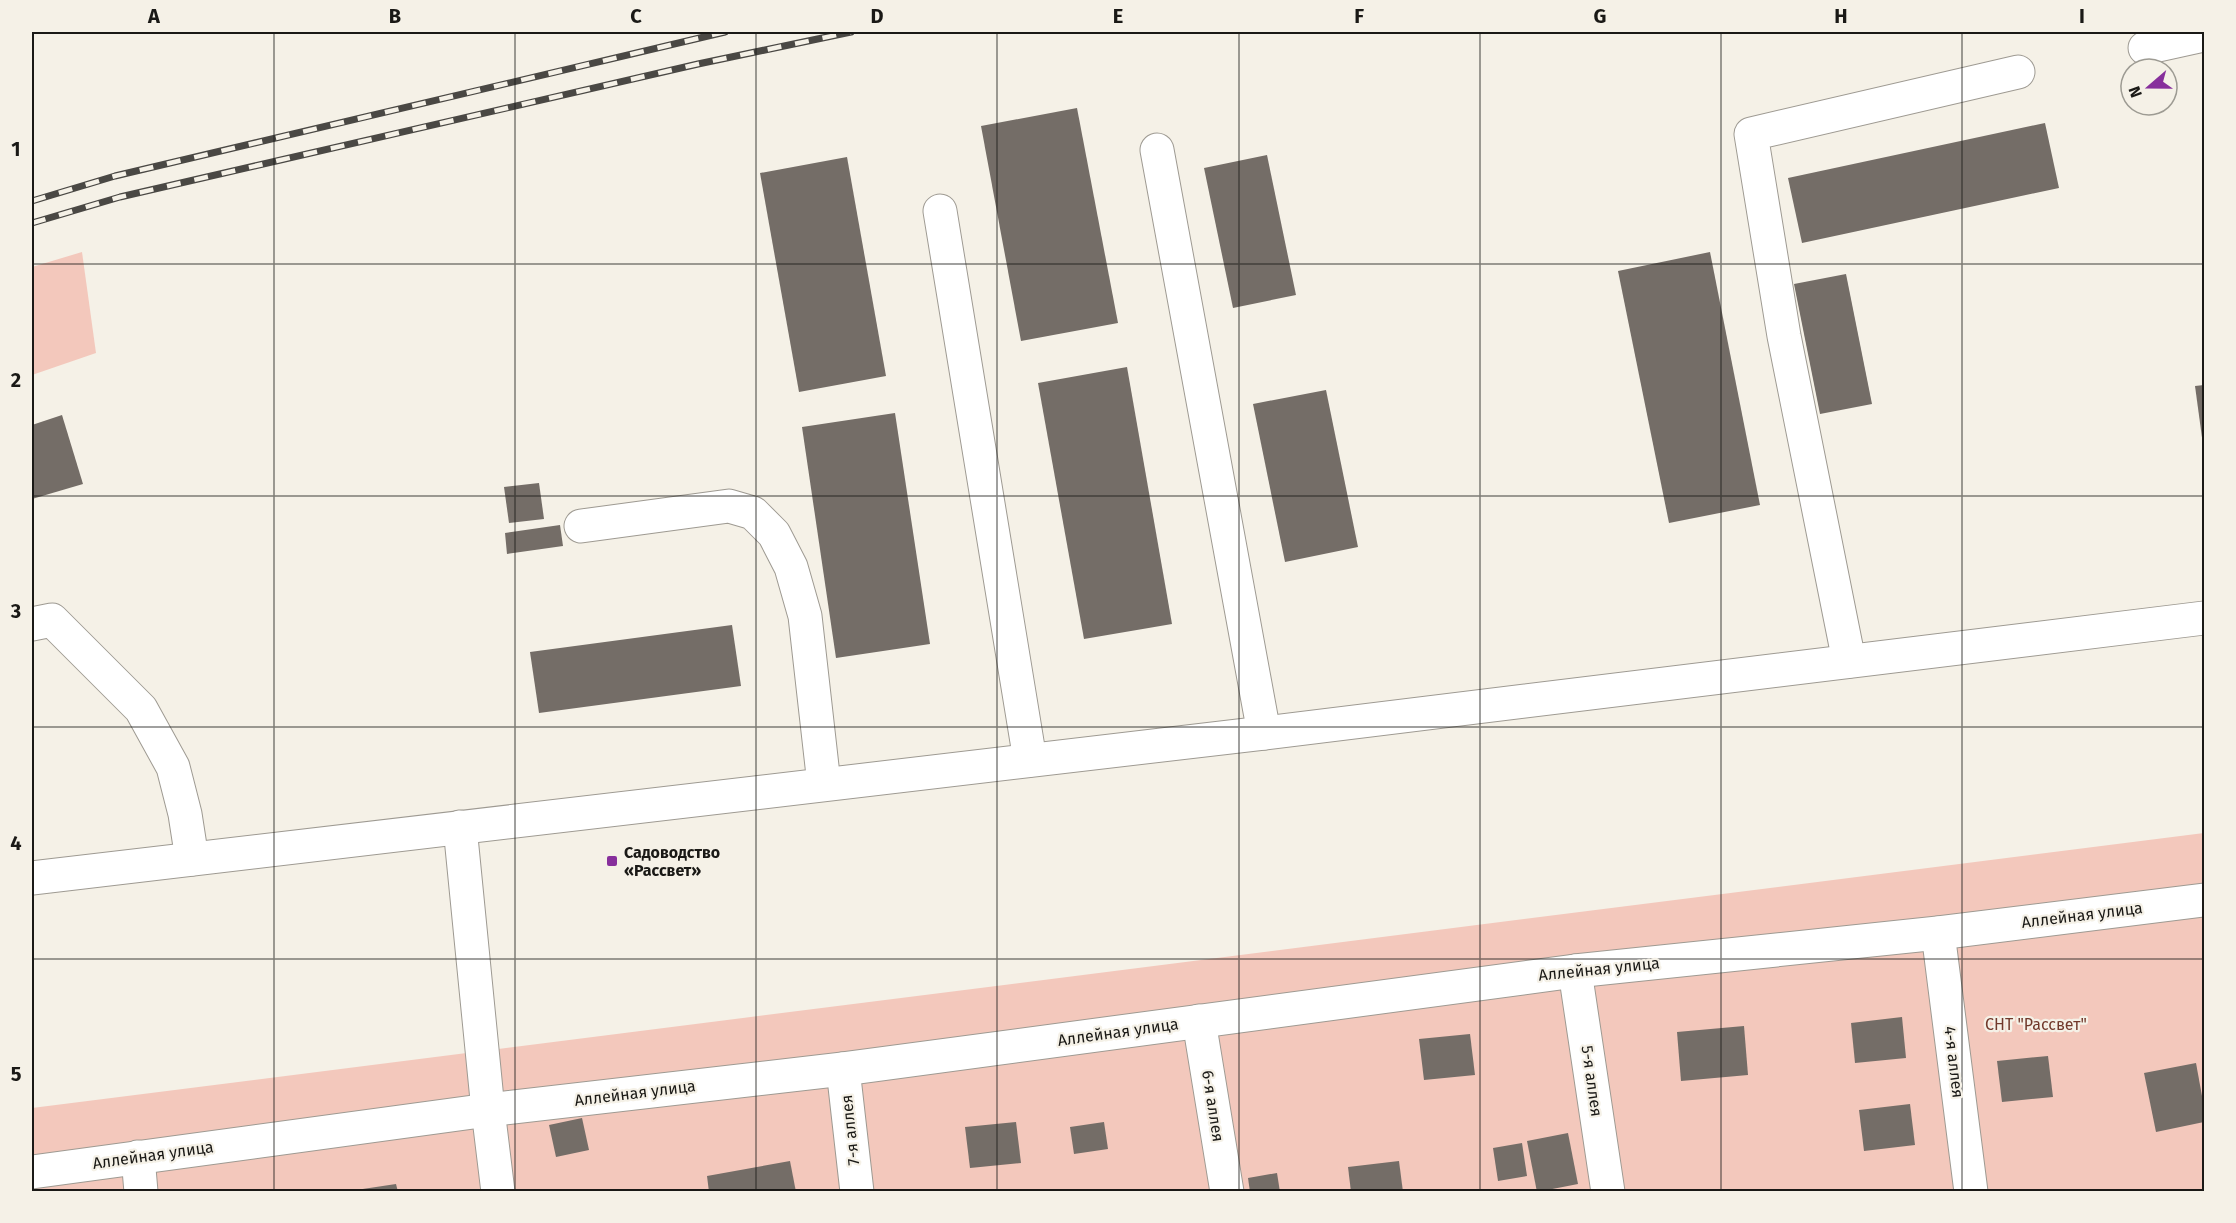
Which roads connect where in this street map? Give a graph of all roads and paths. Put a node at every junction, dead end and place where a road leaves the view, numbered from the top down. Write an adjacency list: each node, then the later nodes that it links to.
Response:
1 (2205, 34): 2 (street)
2 (2145, 48)
3 (2018, 72): 9 (street)
4 (1157, 150): 10 (street)
5 (940, 211): 11 (street)
6 (581, 526): 12 (street)
7 (2205, 618): 9 (street)
8 (32, 624): 14 (street)
9 (1849, 661): 10 (street)
10 (1264, 733): 11 (street)
11 (1030, 760): 12 (street)
12 (824, 784): 13 (street)
13 (460, 827): 14 (street); 21 (street)
14 (192, 859): 15 (street)
15 (32, 878)
16 (2205, 900): 17 (street, Аллейная улица)
17 (1938, 933): 18 (street, Аллейная улица); 29 (street, 4-я аллея)
18 (1575, 971): 19 (street, Аллейная улица); 28 (street, 5-я аллея)
19 (1199, 1021): 20 (street, Аллейная улица); 27 (street, 6-я аллея)
20 (843, 1069): 21 (street, Аллейная улица); 26 (street, 7-я аллея)
21 (488, 1110): 22 (street, Аллейная улица); 25 (street)
22 (138, 1157): 23 (street, Аллейная улица); 24 (street)
23 (32, 1172)
24 (141, 1191)
25 (498, 1191)
26 (857, 1191)
27 (1227, 1191)
28 (1608, 1191)
29 (1971, 1191)

